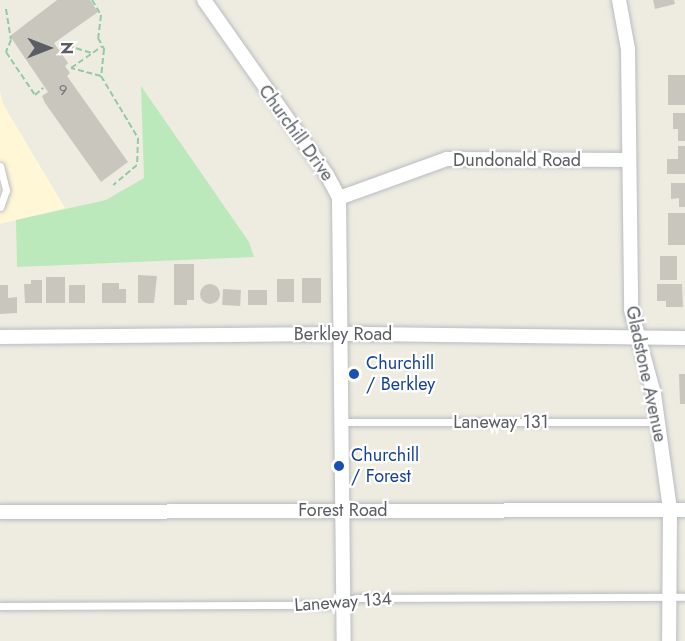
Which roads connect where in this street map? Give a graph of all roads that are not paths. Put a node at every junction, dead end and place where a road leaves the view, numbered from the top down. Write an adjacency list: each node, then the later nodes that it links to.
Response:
1 (204, 0): 5 (street, Churchill Drive)
2 (618, 0): 3 (street, Gladstone Avenue)
3 (629, 160): 5 (street, Dundonald Road); 9 (street, Gladstone Avenue)
4 (0, 166): 6 (lane)
5 (339, 198): 7 (street, Churchill Drive)
6 (0, 207)
7 (343, 334): 8 (street, Berkley Road); 9 (street, Berkley Road); 11 (street, Churchill Drive)
8 (0, 337)
9 (638, 337): 10 (street, Berkley Road); 12 (street, Gladstone Avenue)
10 (685, 338)
11 (344, 422): 12 (lane, Laneway 131); 14 (street, Churchill Drive)
12 (658, 422): 13 (street, Gladstone Avenue)
13 (670, 509): 14 (street, Forest Road); 15 (street, Forest Road); 17 (street, Gladstone Avenue)
14 (344, 510): 16 (street, Forest Road); 19 (street, Churchill Drive)
15 (685, 510)
16 (0, 512)
17 (669, 597): 18 (lane, Laneway 134); 19 (lane, Laneway 134); 22 (street, Gladstone Avenue)
18 (685, 597)
19 (345, 602): 20 (lane, Laneway 134); 21 (street, Churchill Drive)
20 (0, 606)
21 (345, 641)
22 (669, 641)

